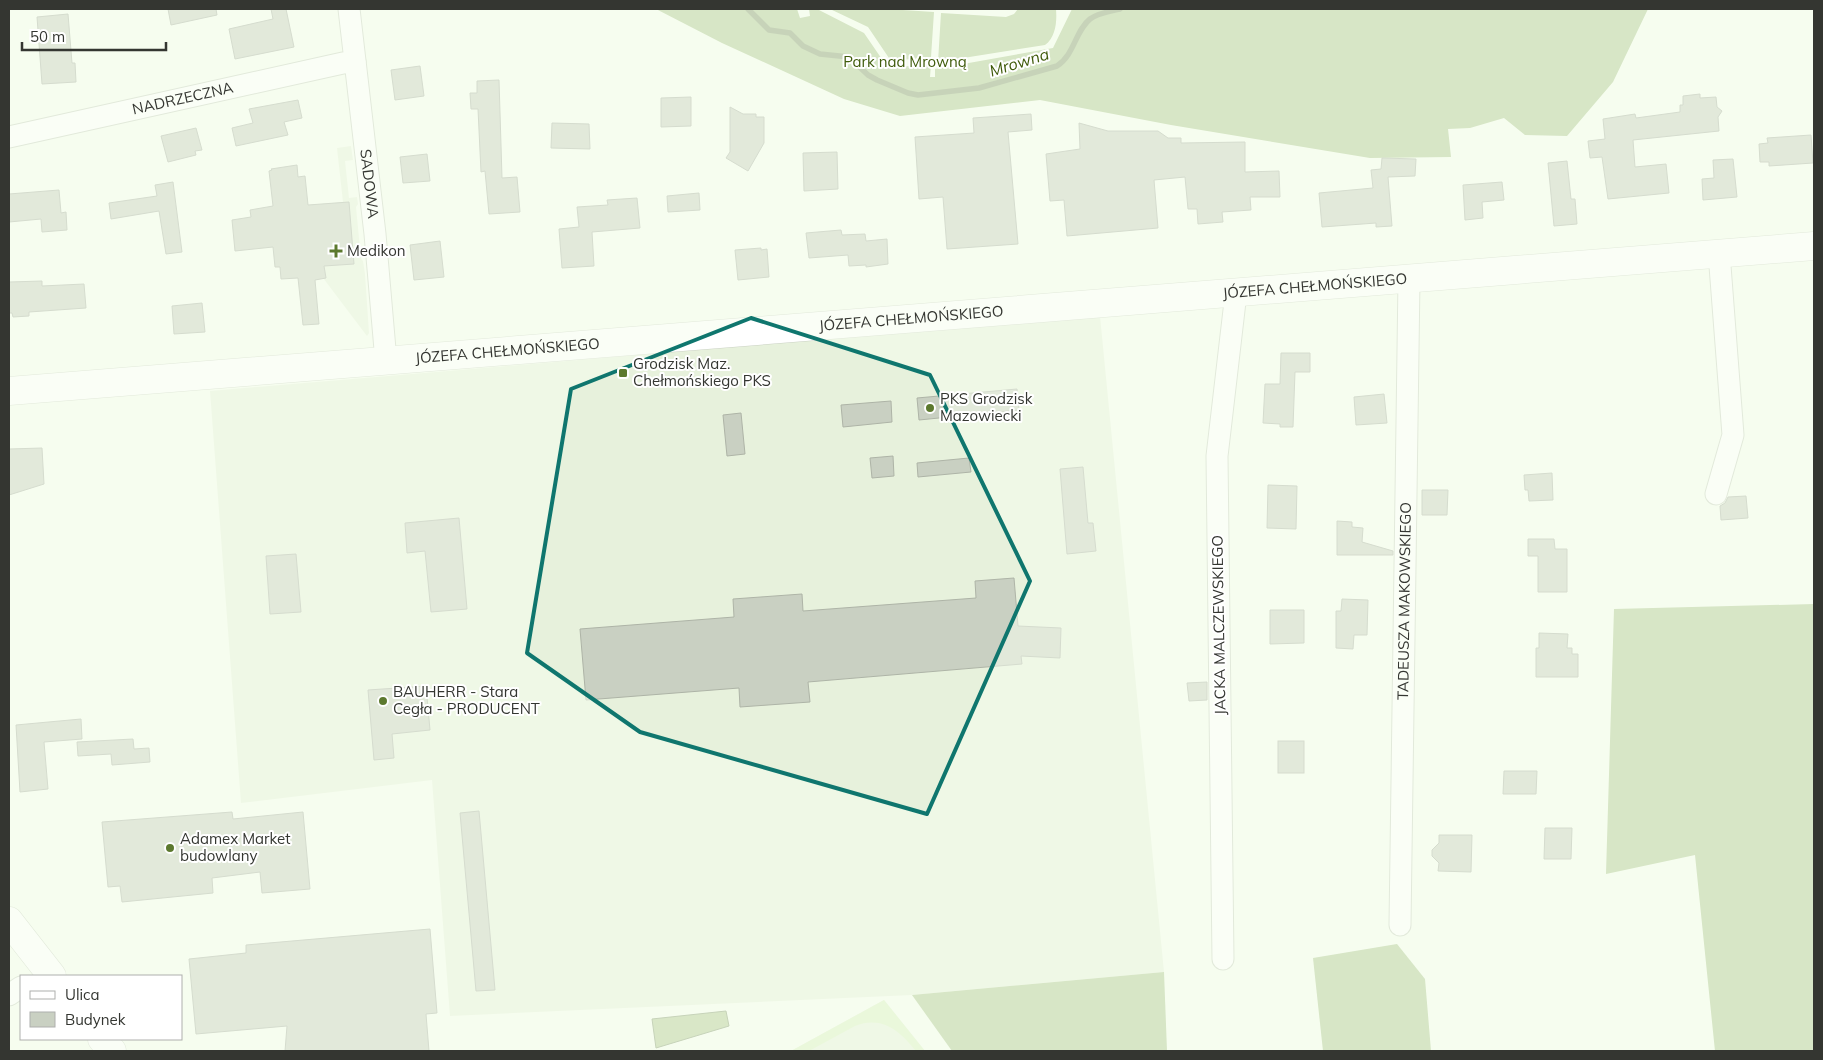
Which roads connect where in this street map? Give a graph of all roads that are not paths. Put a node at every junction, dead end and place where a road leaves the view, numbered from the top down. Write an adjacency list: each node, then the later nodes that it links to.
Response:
1 (349, 9): 2 (street, SADOWA)
2 (355, 62): 3 (street, NADRZECZNA); 8 (street, SADOWA)
3 (9, 137)
4 (1814, 246): 5 (street, JÓZEFA CHEŁMOŃSKIEGO)
5 (1719, 253): 6 (street, JÓZEFA CHEŁMOŃSKIEGO); 10 (street)
6 (1409, 279): 7 (street, JÓZEFA CHEŁMOŃSKIEGO); 12 (street, TADEUSZA MAKOWSKIEGO)
7 (1236, 293): 8 (street, JÓZEFA CHEŁMOŃSKIEGO); 13 (street, JACKA MALCZEWSKIEGO)
8 (386, 361): 9 (street, JÓZEFA CHEŁMOŃSKIEGO)
9 (9, 391)
10 (1716, 494)
11 (9, 921): 14 (street)
12 (1400, 925)
13 (1223, 959)
14 (46, 974)
15 (20, 988): 16 (street)
16 (9, 996)
17 (103, 1040): 18 (street)
18 (112, 1051)

